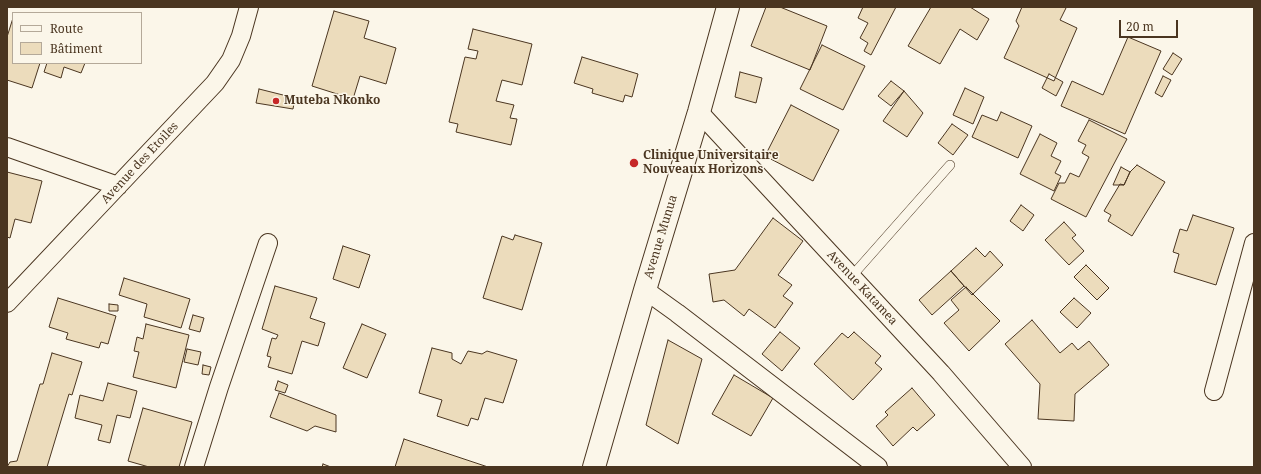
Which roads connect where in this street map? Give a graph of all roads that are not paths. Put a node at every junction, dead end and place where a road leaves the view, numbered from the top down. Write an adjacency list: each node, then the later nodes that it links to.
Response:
1 (249, 7): 6 (street, Avenue des Etoiles)
2 (728, 7): 3 (main road, Avenue Munua)
3 (699, 112): 9 (street, Avenue Katamea); 10 (main road, Avenue Munua)
4 (7, 147): 6 (street)
5 (950, 165): 9 (lane)
6 (118, 186): 11 (street, Avenue des Etoiles)
7 (268, 242): 13 (street)
8 (1254, 243): 12 (street)
9 (852, 277): 16 (street, Avenue Katamea)
10 (645, 290): 14 (main road, Avenue Munua); 15 (street)
11 (7, 303)
12 (1214, 391)
13 (194, 467)
14 (594, 467)
15 (878, 467)
16 (1022, 467)

